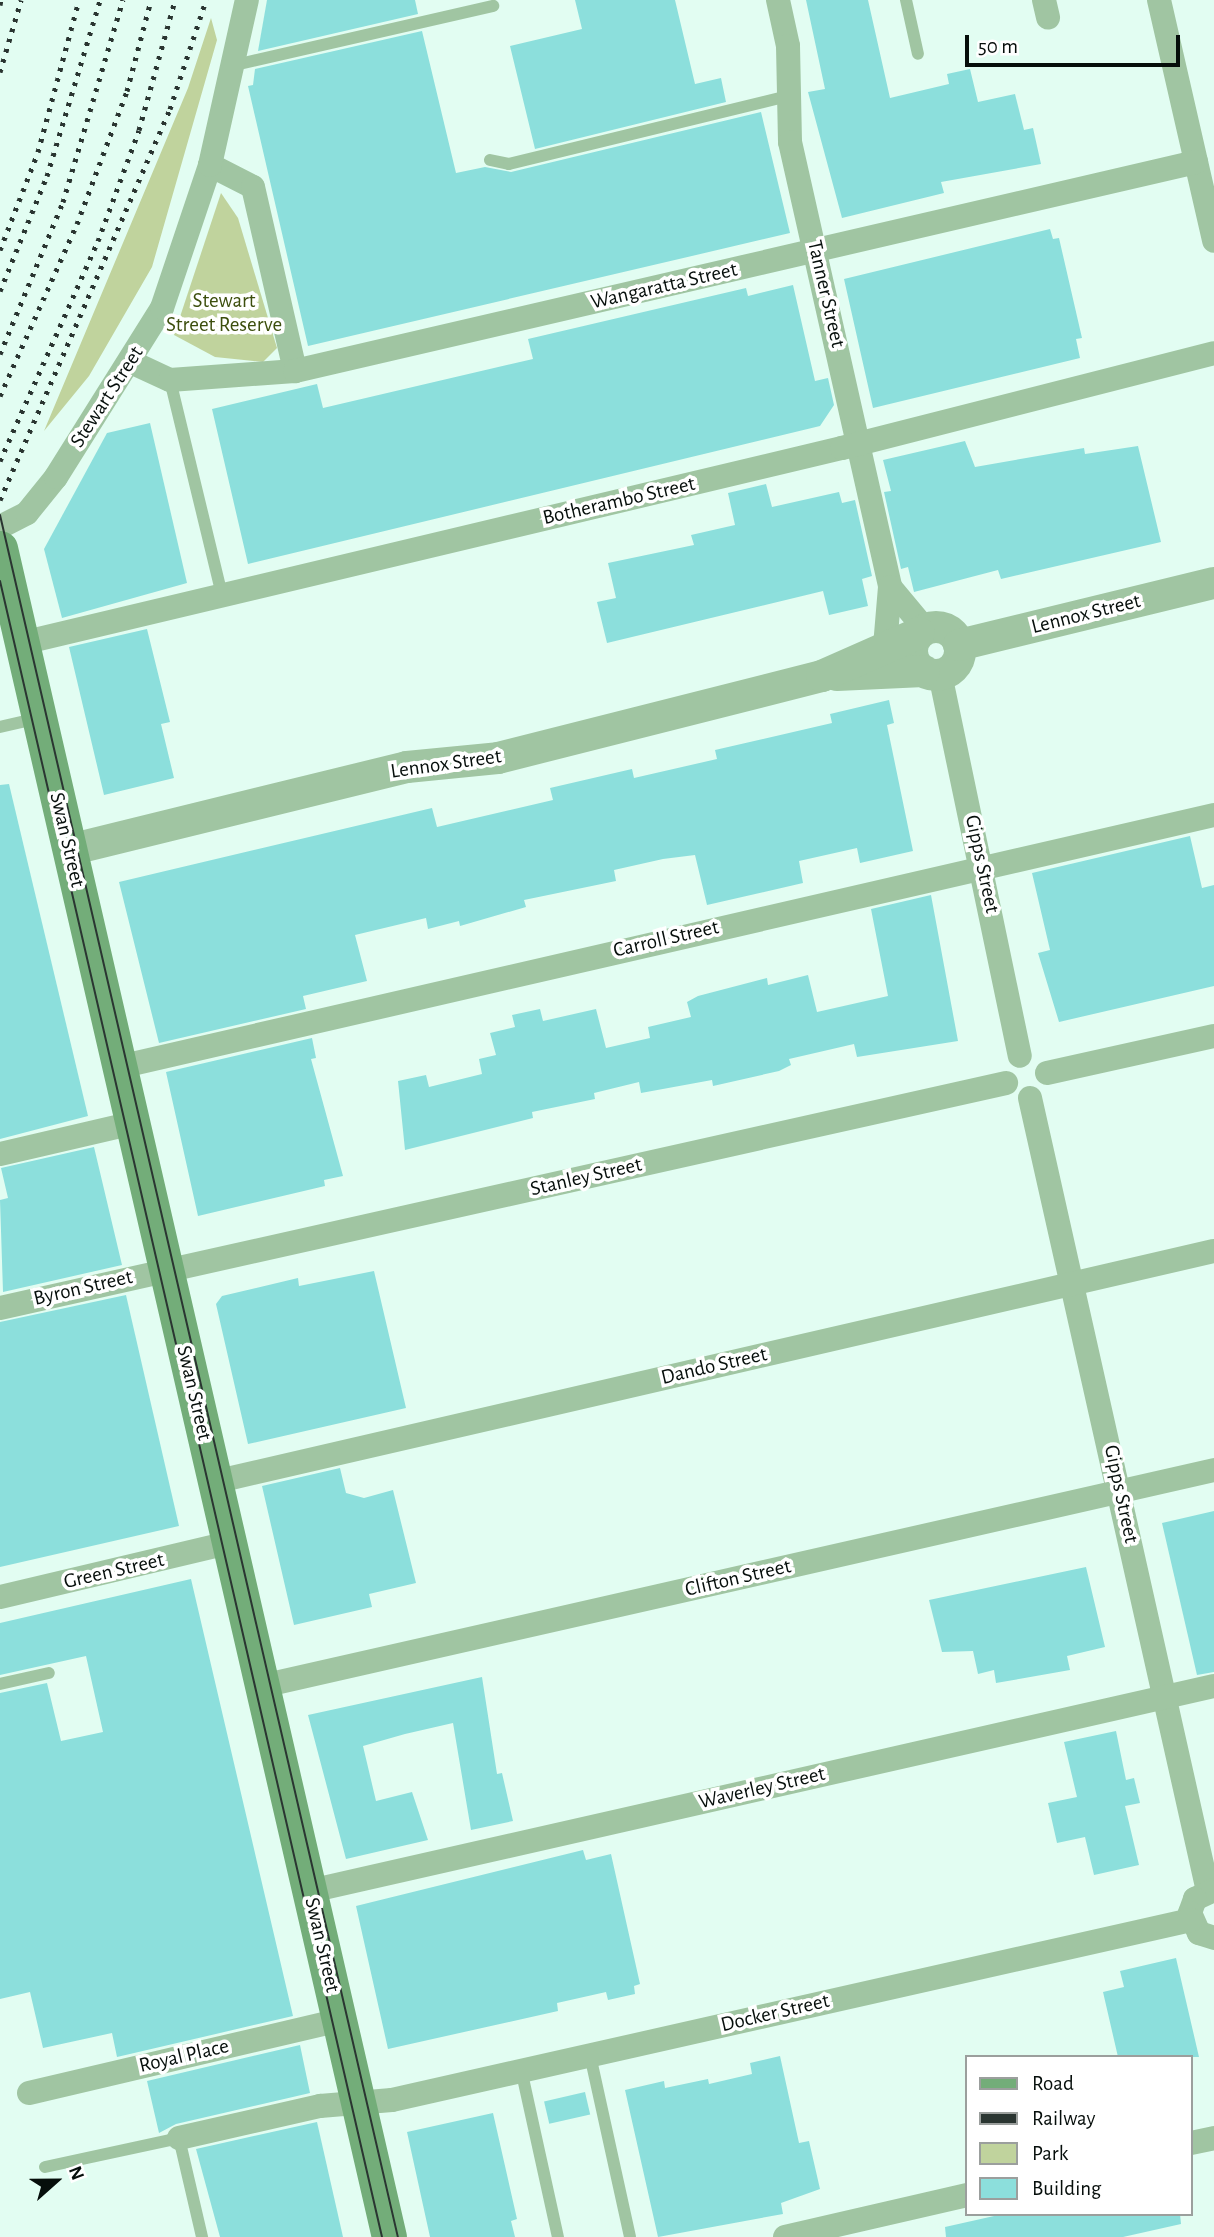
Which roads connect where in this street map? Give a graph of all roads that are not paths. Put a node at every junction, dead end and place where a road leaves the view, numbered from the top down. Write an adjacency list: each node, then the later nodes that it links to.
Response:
1 (247, 0): 7 (street, Stewart Street)
2 (778, 0): 8 (street, Tanner Street)
3 (906, 0): 6 (lane)
4 (1159, 0): 10 (street)
5 (493, 6): 7 (lane)
6 (918, 54)
7 (236, 65): 11 (street, Stewart Street)
8 (787, 96): 9 (lane); 13 (street, Tanner Street)
9 (490, 160)
10 (1196, 162): 12 (street); 13 (street, Wangaratta Street)
11 (210, 165): 15 (street, Stewart Street); 16 (street)
12 (1214, 241)
13 (817, 251): 16 (street, Wangaratta Street); 18 (street, Tanner Street)
14 (1214, 353): 18 (street, Botherambo Street)
15 (131, 362): 17 (street, Wangaratta Street); 19 (street, Stewart Street)
16 (295, 371): 17 (street, Wangaratta Street)
17 (170, 380): 23 (lane)
18 (859, 444): 22 (street, Tanner Street); 23 (street, Botherambo Street)
19 (0, 527)
20 (0, 548): 25 (main road, Swan Street)
21 (1214, 583): 26 (street, Lennox Street)
22 (890, 587): 24 (street, Tanner Street); 27 (street, Tanner Street)
23 (222, 595): 25 (street, Botherambo Street)
24 (922, 631): 26 (street); 27 (street, Lennox Street); 28 (street)
25 (22, 643): 30 (main road, Swan Street)
26 (959, 645): 28 (street)
27 (885, 646): 29 (street, Lennox Street)
28 (932, 673): 29 (street, Lennox Street); 34 (street, Gipps Street)
29 (822, 676): 33 (street, Lennox Street)
30 (39, 718): 31 (lane); 33 (main road, Swan Street)
31 (0, 727)
32 (1214, 815): 34 (street, Carroll Street)
33 (69, 850): 37 (main road, Swan Street)
34 (984, 865): 36 (street, Gipps Street); 37 (street, Carroll Street)
35 (1214, 1036): 38 (street)
36 (1020, 1056): 38 (street); 39 (street)
37 (119, 1067): 41 (main road, Swan Street)
38 (1047, 1073): 40 (street)
39 (1006, 1083): 40 (street); 44 (street, Stanley Street)
40 (1031, 1098): 45 (street, Gipps Street)
41 (132, 1123): 42 (street); 44 (main road, Swan Street)
42 (0, 1154)
43 (1214, 1251): 45 (street, Dando Street)
44 (166, 1270): 46 (street, Byron Street); 48 (main road, Swan Street)
45 (1074, 1283): 48 (street, Dando Street); 49 (street, Gipps Street)
46 (0, 1308)
47 (1214, 1469): 49 (street, Clifton Street)
48 (214, 1482): 50 (main road, Swan Street)
49 (1120, 1490): 54 (street, Clifton Street); 56 (street, Gipps Street)
50 (228, 1543): 51 (street, Green Street); 54 (main road, Swan Street)
51 (0, 1597)
52 (48, 1673): 53 (lane)
53 (0, 1684)
54 (262, 1686): 58 (main road, Swan Street)
55 (1214, 1686): 56 (street, Waverley Street)
56 (1165, 1697): 57 (street, Gipps Street); 58 (street, Waverley Street)
57 (1211, 1890): 59 (street)
58 (310, 1891): 61 (main road, Swan Street)
59 (1191, 1920): 60 (street); 62 (street, Docker Street)
60 (1214, 1938)
61 (340, 2020): 64 (street, Royal Place); 65 (main road, Swan Street)
62 (590, 2055): 63 (street, Docker Street); 74 (lane)
63 (521, 2070): 65 (street, Docker Street); 73 (lane)
64 (29, 2093)
65 (359, 2104): 66 (street, Docker Street); 72 (main road, Swan Street)
66 (179, 2138): 69 (lane); 71 (lane)
67 (1214, 2138): 68 (street)
68 (1193, 2143)
69 (45, 2167)
70 (965, 2195): 75 (street)
71 (202, 2237)
72 (389, 2237)
73 (558, 2237)
74 (630, 2237)
75 (785, 2237)

